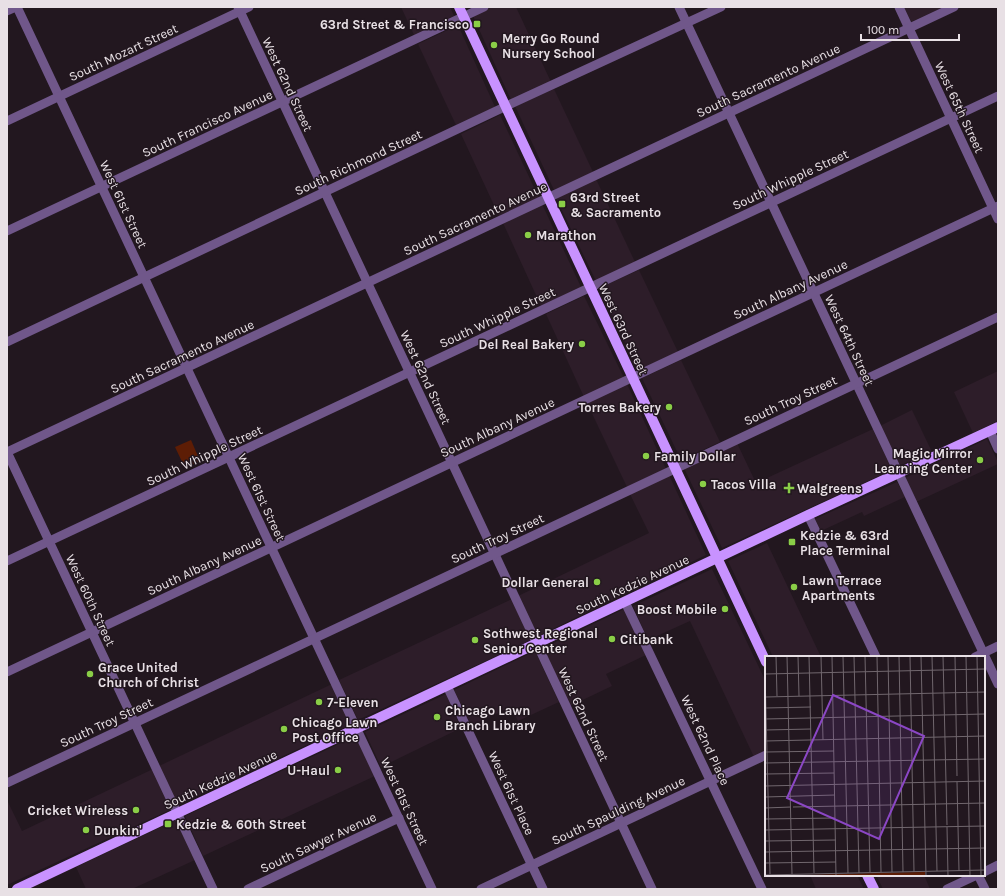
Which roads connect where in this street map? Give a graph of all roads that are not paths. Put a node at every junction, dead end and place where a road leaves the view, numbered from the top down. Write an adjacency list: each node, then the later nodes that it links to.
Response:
1 (17, 7): 10 (street); 14 (street, West 61st Street)
2 (249, 7): 9 (street, South Mozart Street)
3 (459, 7): 11 (main road, West 63rd Street)
4 (484, 7): 11 (street, South Francisco Avenue)
5 (679, 7): 12 (street, West 64th Street)
6 (721, 7): 12 (street, South Richmond Street)
7 (899, 7): 13 (street, West 65th Street)
8 (954, 7): 13 (street, South Sacramento Avenue)
9 (239, 9): 14 (street, South Mozart Street); 16 (street, West 62nd Street)
10 (7, 11)
11 (463, 17): 16 (street, South Francisco Avenue); 17 (main road, West 63rd Street)
12 (687, 23): 17 (street, South Richmond Street); 18 (street, West 64th Street)
13 (909, 28): 18 (street, South Sacramento Avenue); 19 (street, West 65th Street)
14 (59, 96): 20 (street, South Mozart Street); 21 (street, West 61st Street)
15 (998, 96): 19 (street, South Whipple Street)
16 (282, 102): 21 (street, South Francisco Avenue); 22 (street, West 62nd Street)
17 (506, 107): 22 (street, South Richmond Street); 23 (main road, West 63rd Street)
18 (729, 113): 23 (street, South Sacramento Avenue); 24 (street, West 64th Street)
19 (951, 118): 24 (street, South Whipple Street); 25 (street, West 65th Street)
20 (7, 121)
21 (102, 186): 27 (street, South Francisco Avenue); 28 (street, West 61st Street)
22 (325, 192): 28 (street, South Richmond Street); 29 (street, West 62nd Street)
23 (548, 198): 29 (street, South Sacramento Avenue); 30 (main road, West 63rd Street)
24 (771, 202): 30 (street, South Whipple Street); 31 (street, West 64th Street)
25 (996, 208): 26 (street, West 65th Street); 31 (street, South Albany Avenue)
26 (998, 219)
27 (7, 231)
28 (145, 278): 33 (street, South Richmond Street); 34 (street, West 61st Street)
29 (367, 283): 34 (street, South Sacramento Avenue); 35 (street, West 62nd Street)
30 (590, 287): 35 (street, South Whipple Street); 36 (main road, West 63rd Street)
31 (814, 292): 36 (street, South Albany Avenue); 37 (street, West 64th Street)
32 (998, 317): 37 (street, South Troy Street)
33 (7, 342)
34 (187, 368): 40 (street, South Sacramento Avenue); 41 (street, West 61st Street)
35 (409, 372): 41 (street, South Whipple Street); 42 (street, West 62nd Street)
36 (632, 377): 42 (street, South Albany Avenue); 43 (main road, West 63rd Street)
37 (856, 383): 43 (street, South Troy Street); 44 (street, West 64th Street)
38 (994, 429): 39 (street); 44 (main road, South Kedzie Avenue)
39 (998, 449)
40 (7, 452): 46 (street, West 60th Street)
41 (229, 457): 46 (street, South Whipple Street); 47 (street, West 61st Street)
42 (452, 462): 47 (street, South Albany Avenue); 48 (street, West 62nd Street)
43 (675, 468): 48 (street, South Troy Street); 49 (main road, West 63rd Street)
44 (899, 474): 45 (main road, South Kedzie Avenue); 56 (street, West 64th Street)
45 (808, 516): 49 (main road, South Kedzie Avenue); 57 (street)
46 (49, 542): 50 (street, South Whipple Street); 52 (street, West 60th Street)
47 (272, 547): 52 (street, South Albany Avenue); 53 (street, West 61st Street)
48 (494, 554): 53 (street, South Troy Street); 54 (street, West 62nd Street)
49 (717, 558): 51 (main road, South Kedzie Avenue); 61 (main road, West 63rd Street)
50 (7, 562)
51 (625, 602): 54 (main road, South Kedzie Avenue); 68 (street, West 62nd Place)
52 (92, 632): 62 (street, South Albany Avenue); 65 (street, West 60th Street)
53 (314, 638): 65 (street, South Troy Street); 66 (street, West 61st Street)
54 (537, 644): 64 (main road, South Kedzie Avenue); 72 (street, West 62nd Street)
55 (998, 646): 56 (street)
56 (983, 653): 58 (street); 59 (street, West 64th Street)
57 (876, 656)
58 (976, 656)
59 (984, 656)
60 (985, 657): 63 (street, West 64th Street)
61 (765, 660)
62 (7, 672)
63 (998, 684)
64 (448, 686): 66 (main road, South Kedzie Avenue); 73 (street, West 61st Place)
65 (134, 723): 69 (street, South Troy Street); 70 (street, West 60th Street)
66 (357, 729): 70 (main road, South Kedzie Avenue); 71 (street, West 61st Street)
67 (765, 755): 68 (street, South Spaulding Avenue)
68 (711, 781): 72 (street, South Spaulding Avenue); 86 (street, West 62nd Place)
69 (7, 783)
70 (177, 814): 79 (main road, South Kedzie Avenue); 80 (street, West 60th Street)
71 (399, 818): 81 (street, South Sawyer Avenue); 82 (street, West 61st Street)
72 (621, 823): 73 (street, South Spaulding Avenue); 85 (street, West 62nd Street)
73 (532, 865): 83 (street, South Spaulding Avenue); 84 (street, West 61st Place)
74 (998, 865): 75 (street)
75 (985, 872)
76 (868, 876): 87 (main road)
77 (976, 876): 88 (street)
78 (978, 876): 89 (street)
79 (18, 889)
80 (213, 889)
81 (248, 889)
82 (432, 889)
83 (481, 889)
84 (543, 889)
85 (652, 889)
86 (762, 889)
87 (874, 889)
88 (947, 889)
89 (985, 889)

